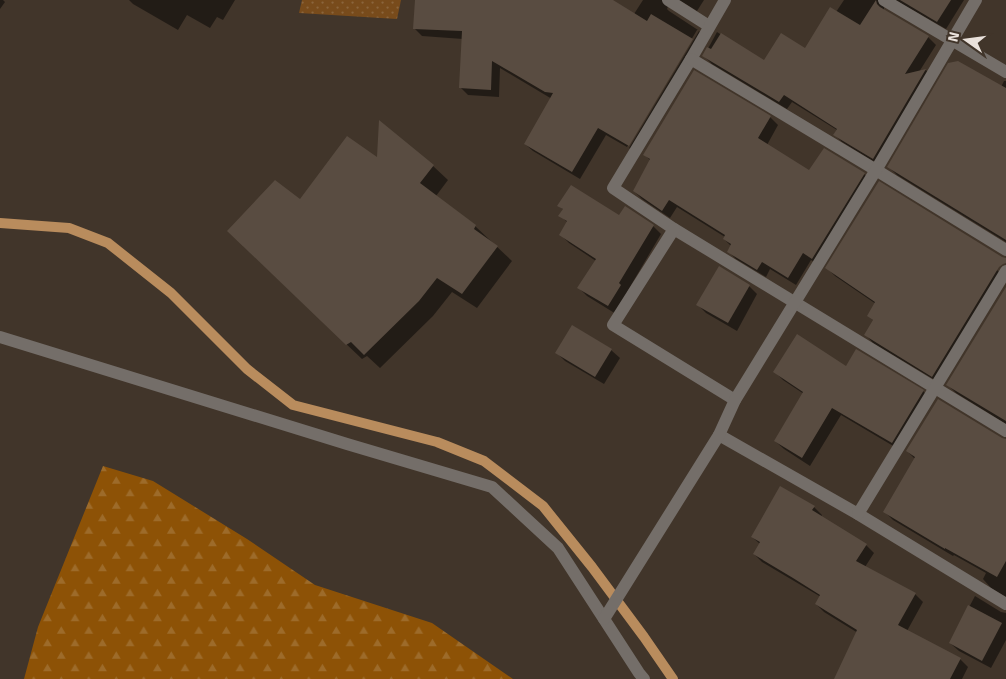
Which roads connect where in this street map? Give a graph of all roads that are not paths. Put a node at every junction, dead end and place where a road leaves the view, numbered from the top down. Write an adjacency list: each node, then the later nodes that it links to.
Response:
1 (668, 0): 5 (street)
2 (724, 0): 5 (street)
3 (884, 0): 6 (street)
4 (976, 0): 6 (street)
5 (709, 26): 7 (street)
6 (952, 39): 8 (street); 9 (street)
7 (691, 59): 9 (street); 10 (street)
8 (1006, 72)
9 (876, 170): 11 (street); 13 (street)
10 (674, 229): 13 (street); 16 (street)
11 (1006, 250)
12 (1006, 271): 15 (street)
13 (795, 303): 15 (street); 16 (street)
14 (0, 337): 21 (street)
15 (934, 388): 17 (street); 19 (street)
16 (735, 400): 18 (street)
17 (1006, 431)
18 (719, 436): 19 (street); 21 (street)
19 (858, 514): 20 (street)
20 (1006, 604)
21 (604, 619): 22 (street)
22 (644, 679)

